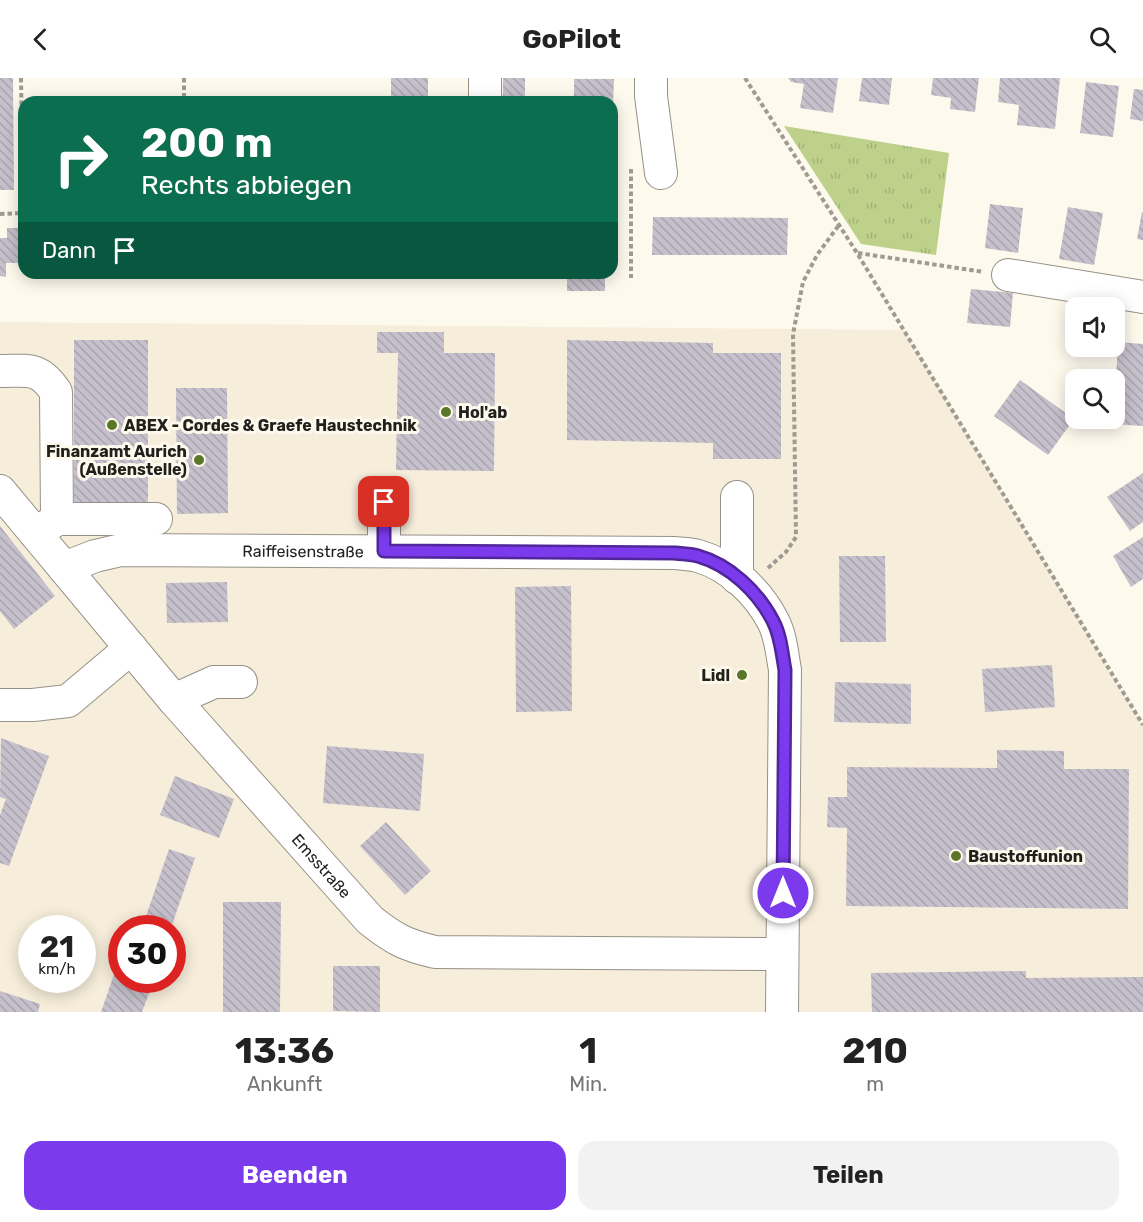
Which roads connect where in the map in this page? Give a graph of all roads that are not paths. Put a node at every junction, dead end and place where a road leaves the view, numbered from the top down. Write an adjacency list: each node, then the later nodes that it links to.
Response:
1 (485, 78): 3 (street)
2 (651, 78): 4 (street)
3 (485, 96)
4 (661, 173)
5 (1008, 275): 6 (street)
6 (1143, 297)
7 (0, 371): 12 (street)
8 (0, 491): 12 (street, Emsstraße)
9 (737, 497): 15 (street)
10 (384, 502): 13 (street)
11 (156, 519): 12 (street)
12 (46, 526): 14 (street, Emsstraße)
13 (384, 551): 14 (street, Raiffeisenstraße); 15 (street, Raiffeisenstraße)
14 (64, 568): 16 (street, Emsstraße)
15 (742, 582): 20 (street, Raiffeisenstraße)
16 (131, 648): 18 (street, Emsstraße); 19 (street)
17 (241, 682): 18 (street)
18 (174, 700): 20 (street, Emsstraße)
19 (0, 705)
20 (782, 954): 21 (street, Raiffeisenstraße)
21 (782, 1012)

